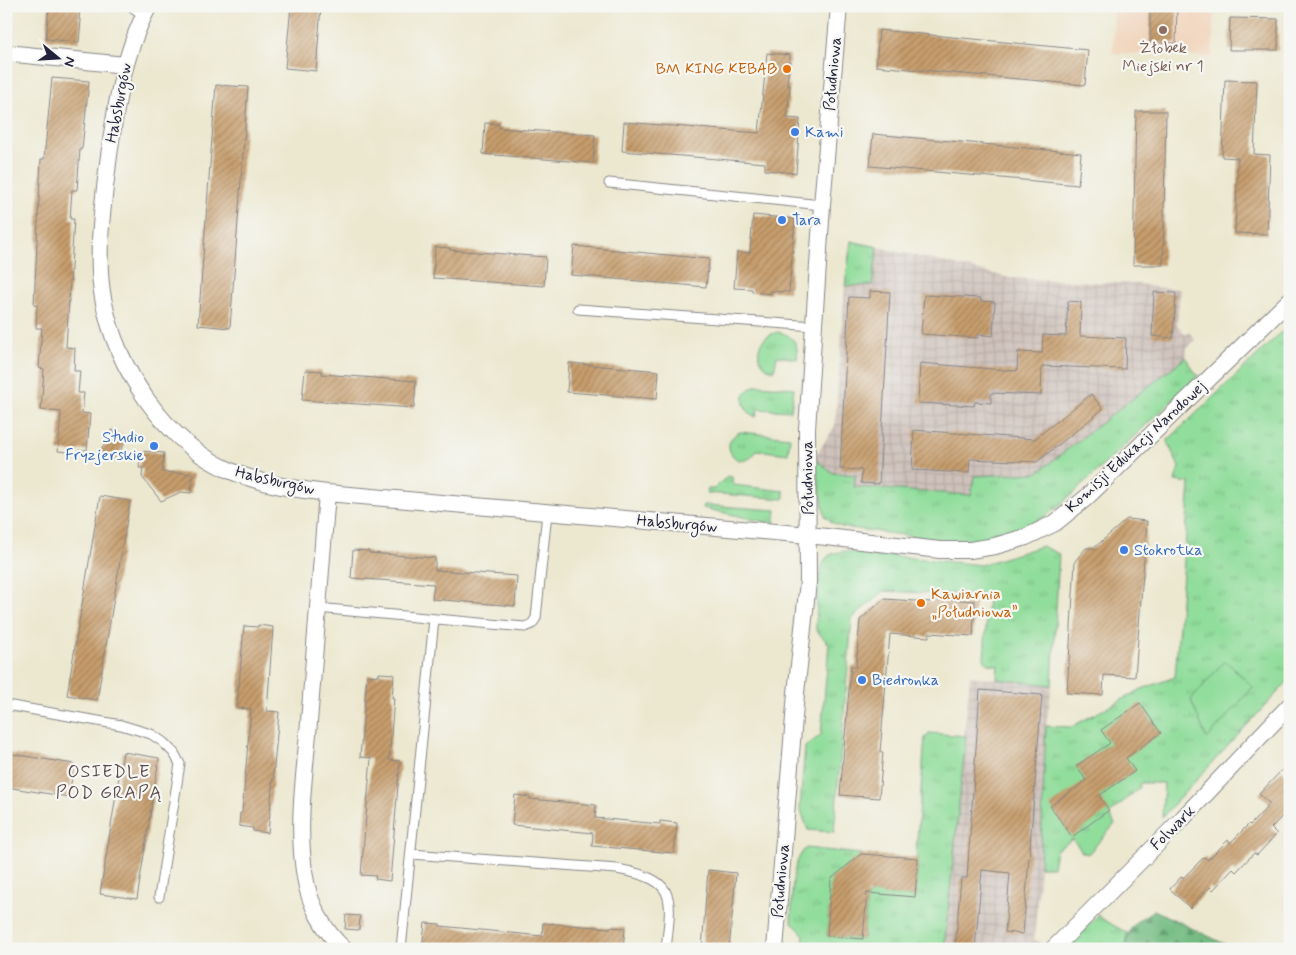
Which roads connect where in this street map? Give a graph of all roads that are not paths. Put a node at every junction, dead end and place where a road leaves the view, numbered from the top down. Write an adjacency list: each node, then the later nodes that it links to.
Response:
1 (839, 6): 6 (street, Południowa)
2 (141, 9): 4 (street, Habsburgów)
3 (6, 53): 4 (street)
4 (125, 65): 10 (street, Habsburgów)
5 (609, 183): 6 (lane)
6 (822, 205): 9 (street, Południowa)
7 (1290, 300): 12 (street, Komisji Edukacji Narodowej)
8 (578, 309): 9 (lane)
9 (814, 326): 12 (street, Południowa)
10 (327, 492): 11 (street, Habsburgów); 13 (street)
11 (547, 513): 12 (street, Habsburgów); 14 (lane)
12 (809, 535): 22 (street, Południowa)
13 (318, 608): 14 (lane); 19 (street)
14 (434, 619): 17 (lane)
15 (6, 705): 18 (lane)
16 (1290, 705): 23 (street, Folwark)
17 (411, 854): 20 (lane); 21 (lane)
18 (159, 897)
19 (344, 949)
20 (401, 949)
21 (666, 949)
22 (775, 949)
23 (1053, 949)

